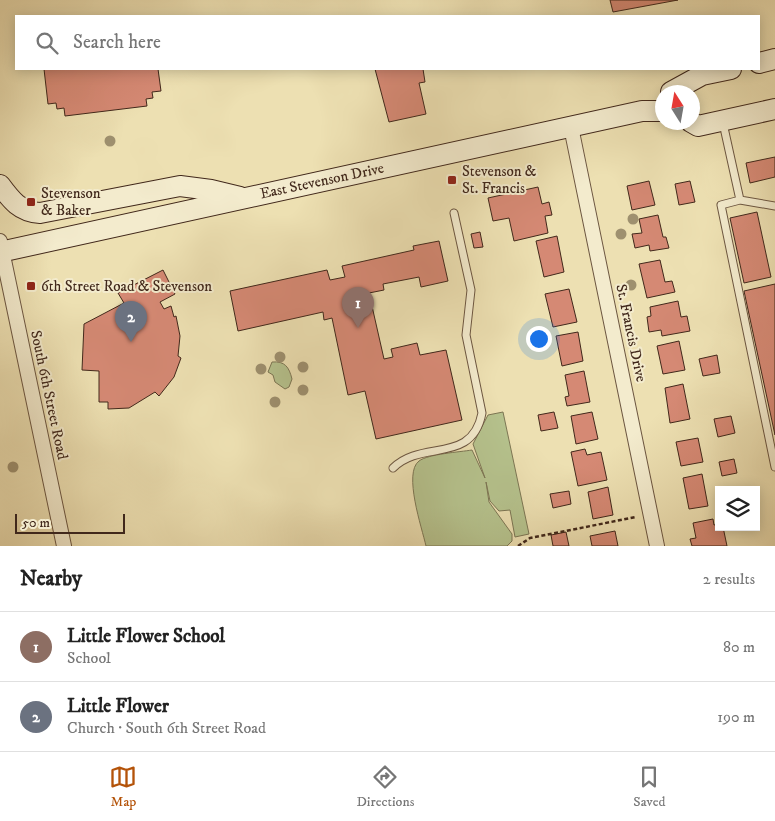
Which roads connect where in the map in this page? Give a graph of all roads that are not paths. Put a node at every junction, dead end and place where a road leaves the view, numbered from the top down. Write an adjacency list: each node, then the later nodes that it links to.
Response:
1 (726, 70): 2 (main road)
2 (684, 85)
3 (775, 97): 8 (main road)
4 (655, 103): 6 (main road, East Stevenson Drive)
5 (775, 109): 9 (main road)
6 (642, 111): 7 (main road, East Stevenson Drive); 11 (main road, East Stevenson Drive)
7 (655, 111)
8 (700, 111)
9 (723, 120): 10 (main road); 14 (lane)
10 (700, 126)
11 (571, 127): 13 (main road, East Stevenson Drive); 21 (street, St. Francis Drive)
12 (0, 185): 13 (main road)
13 (244, 198): 17 (main road, East Stevenson Drive)
14 (740, 200): 15 (lane); 18 (lane)
15 (775, 206)
16 (454, 213): 19 (lane)
17 (0, 248): 20 (street, South 6th Street Road)
18 (775, 467)
19 (393, 468)
20 (64, 546)
21 (657, 546)

